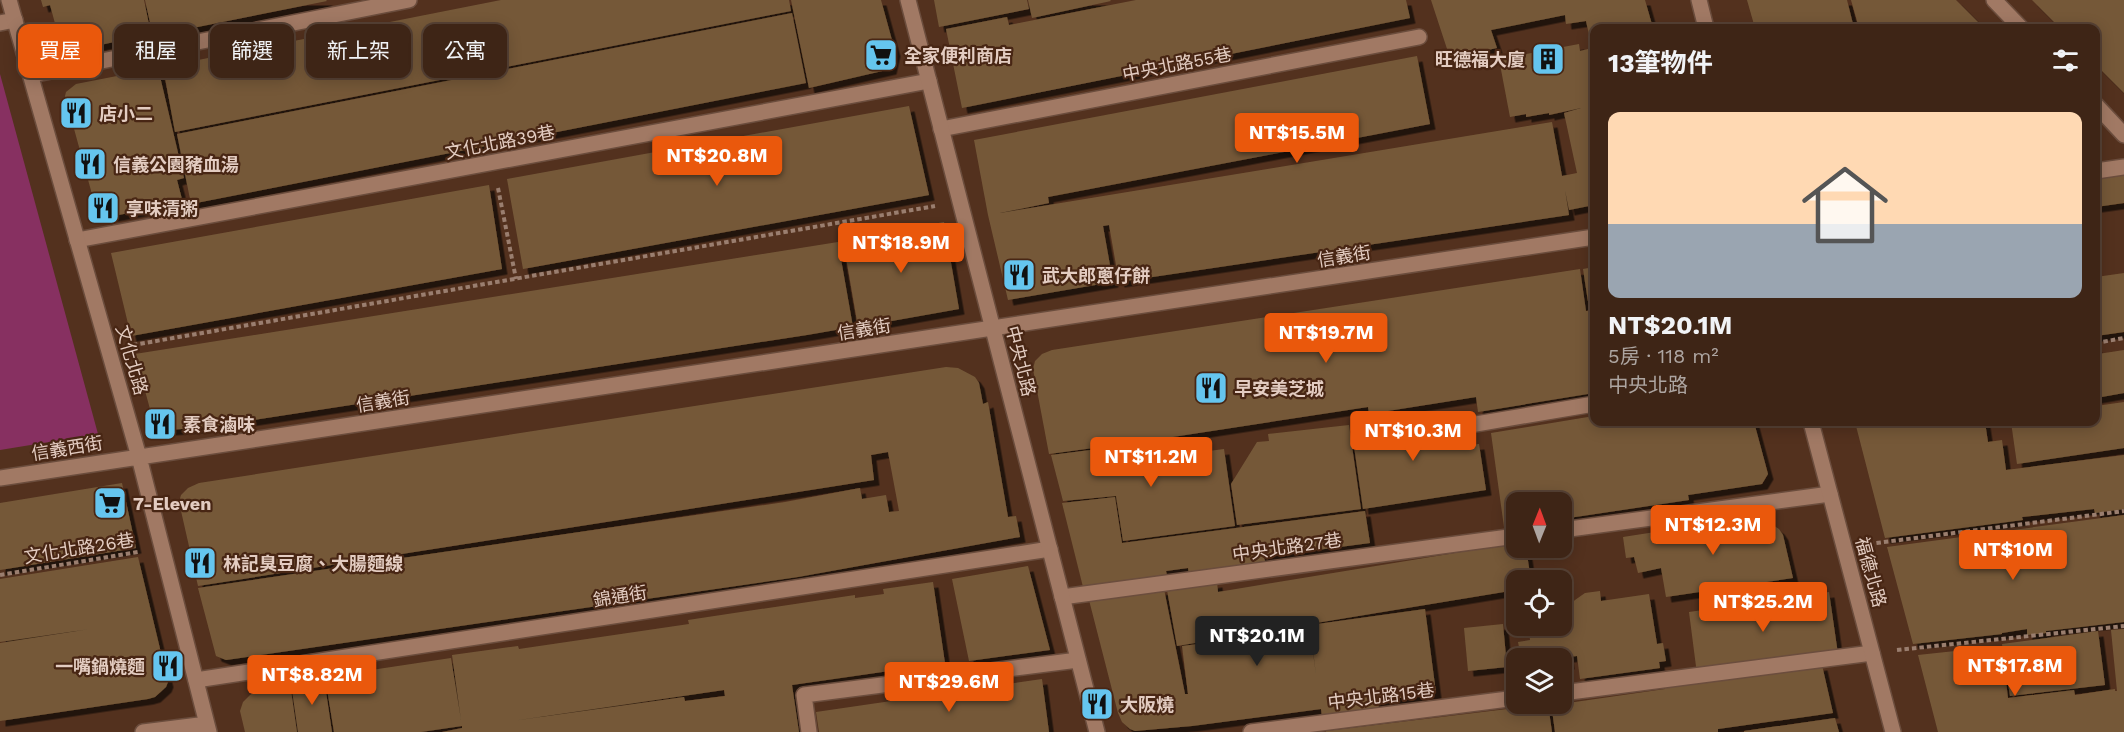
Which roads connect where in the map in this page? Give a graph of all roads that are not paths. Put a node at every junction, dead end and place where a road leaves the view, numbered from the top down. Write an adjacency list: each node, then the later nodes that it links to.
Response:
1 (9, 0): 6 (street, 文化北路)
2 (409, 0): 11 (street)
3 (908, 0): 13 (street, 中央北路)
4 (1699, 0): 7 (street)
5 (1994, 0): 8 (street)
6 (7, 22): 10 (street, 文化北路)
7 (1705, 24)
8 (2017, 24)
9 (1419, 37): 15 (street, 中央北路55巷)
10 (18, 46)
11 (102, 61)
12 (32, 78): 20 (street, 文化北路)
13 (929, 81): 15 (street, 中央北路); 20 (street, 文化北路39巷)
14 (2100, 109): 16 (street)
15 (941, 129): 21 (street, 中央北路)
16 (2124, 135)
17 (2124, 167): 18 (street)
18 (2100, 170)
19 (1590, 238): 21 (street, 信義街)
20 (77, 240): 25 (street, 文化北路)
21 (993, 329): 25 (street, 信義街); 30 (street, 中央北路)
22 (1590, 405): 23 (street)
23 (1470, 425)
24 (1812, 426): 27 (street, 福德北路)
25 (139, 457): 26 (street, 信義西街); 34 (street, 文化北路)
26 (0, 478)
27 (1830, 494): 28 (street); 32 (street, 福德北路)
28 (1572, 529)
29 (1506, 537): 31 (street, 中央北路27巷)
30 (1050, 549): 31 (street, 中央北路); 34 (street, 錦通街)
31 (1062, 597): 33 (street, 中央北路)
32 (1872, 653): 35 (street); 42 (street, 福德北路)
33 (1078, 660): 39 (street); 40 (street, 中央北路)
34 (196, 680): 37 (street, 文化北路)
35 (1572, 692)
36 (1506, 699): 41 (street, 中央北路15巷)
37 (208, 728): 38 (street)
38 (143, 732)
39 (809, 732)
40 (1097, 732)
41 (1251, 732)
42 (1893, 732)

